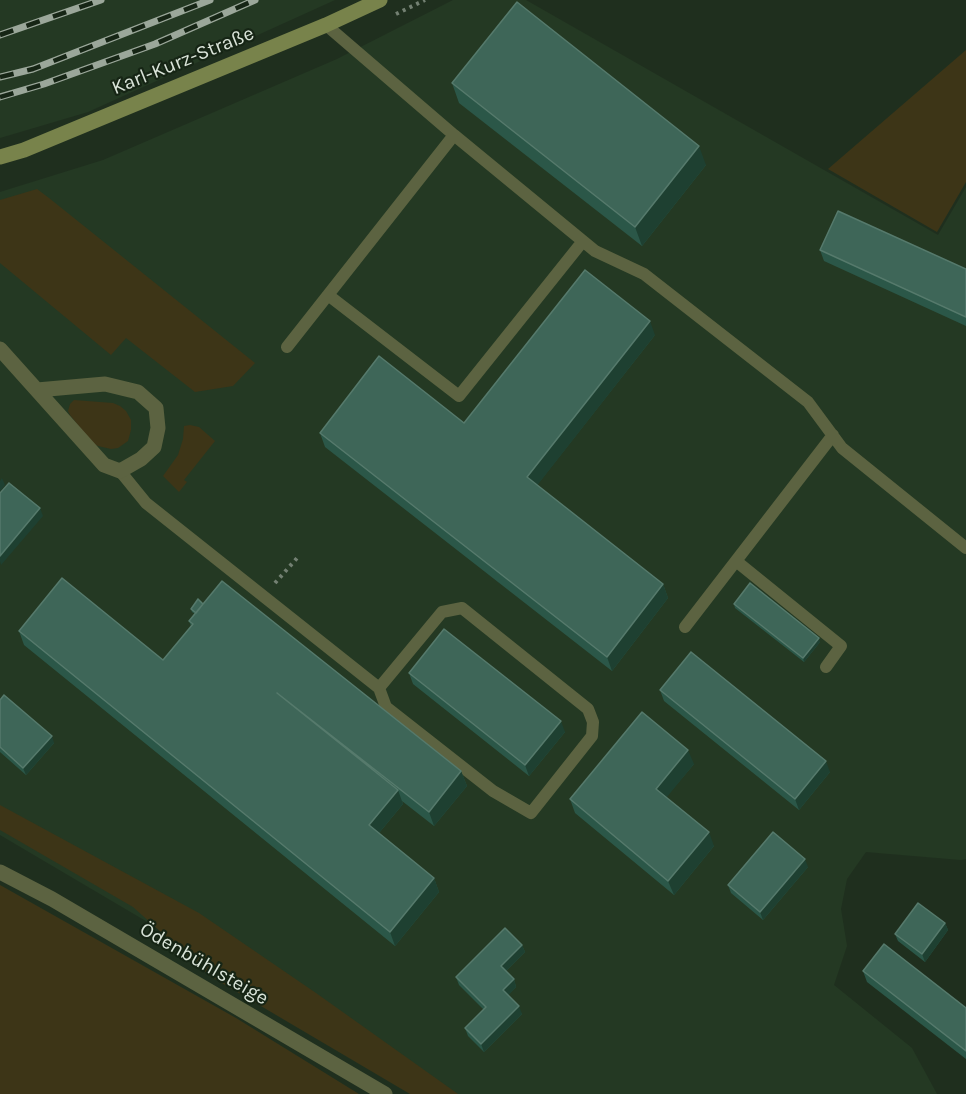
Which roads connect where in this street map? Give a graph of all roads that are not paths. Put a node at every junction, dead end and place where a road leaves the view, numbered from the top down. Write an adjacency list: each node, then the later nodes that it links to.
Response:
1 (380, 0): 2 (main road, Karl-Kurz-Straße)
2 (326, 25): 3 (lane); 4 (main road, Karl-Kurz-Straße)
3 (454, 135): 5 (lane); 6 (lane)
4 (0, 157)
5 (583, 242): 6 (lane); 10 (lane)
6 (328, 295): 7 (lane)
7 (287, 347)
8 (0, 349): 9 (street)
9 (37, 390): 11 (street); 11 (street)
10 (832, 435): 12 (lane); 13 (lane)
11 (120, 471): 16 (lane)
12 (966, 548)
13 (736, 561): 14 (lane); 15 (lane)
14 (684, 627)
15 (826, 667)
16 (379, 687): 16 (lane)
17 (0, 872): 18 (street, Ödenbühlsteige)
18 (385, 1094)

